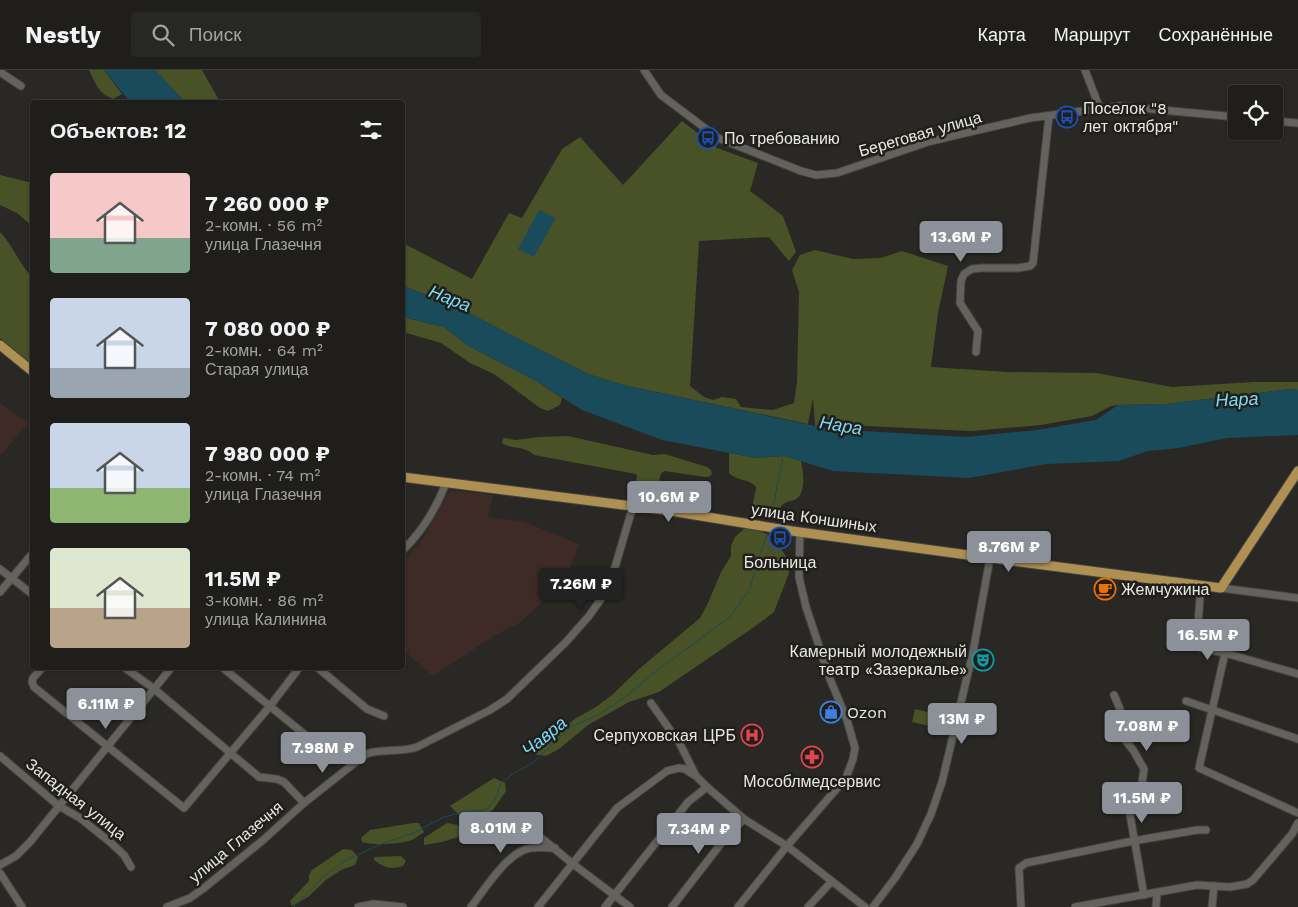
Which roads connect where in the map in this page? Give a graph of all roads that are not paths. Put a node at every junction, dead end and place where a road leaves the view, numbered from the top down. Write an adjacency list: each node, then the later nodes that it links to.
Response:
1 (644, 70): 6 (street, Береговая улица)
2 (1085, 70): 5 (street)
3 (0, 72): 4 (street)
4 (21, 86)
5 (1100, 108): 6 (street, Береговая улица); 7 (street, Береговая улица)
6 (1049, 116): 11 (street)
7 (1228, 116)
8 (1283, 122): 9 (street)
9 (1298, 123)
10 (0, 345): 12 (main road)
11 (976, 352)
12 (30, 369)
13 (1298, 471): 24 (main road)
14 (405, 477): 15 (main road, улица Коншиных)
15 (446, 483): 16 (main road, улица Коншиных); 18 (street)
16 (633, 506): 17 (main road, улица Коншиных); 50 (street, улица Глазечня)
17 (800, 532): 20 (main road, улица Коншиных); 58 (street)
18 (405, 548)
19 (30, 556): 22 (street)
20 (990, 558): 23 (main road, улица Коншиных); 81 (street)
21 (0, 568): 22 (street)
22 (12, 578): 25 (street); 26 (street)
23 (1201, 586): 24 (main road, улица Коншиных); 28 (street)
24 (1221, 588): 27 (street)
25 (0, 592)
26 (30, 592)
27 (1298, 598)
28 (1225, 653): 35 (street); 41 (street)
29 (40, 670): 45 (street)
30 (128, 670): 36 (street)
31 (169, 670): 36 (street)
32 (225, 670): 40 (street)
33 (297, 670): 40 (street)
34 (320, 670): 42 (street)
35 (1298, 674)
36 (153, 688): 45 (street); 46 (street)
37 (1114, 695): 57 (street)
38 (1186, 701): 41 (street)
39 (651, 703): 48 (street)
40 (270, 706): 44 (street); 46 (street)
41 (1212, 709): 43 (street); 52 (street)
42 (384, 716)
43 (1298, 739)
44 (314, 742)
45 (107, 746): 46 (street); 51 (street)
46 (230, 754): 50 (street)
47 (0, 756): 51 (street, Западная улица)
48 (696, 776): 49 (street); 60 (street)
49 (707, 787): 54 (street); 67 (street)
50 (304, 803): 70 (street, улица Глазечня)
51 (59, 806): 61 (street); 62 (street, Западная улица)
52 (1298, 813)
53 (516, 816): 59 (street)
54 (744, 819): 58 (street); 77 (street)
55 (1298, 823): 65 (street)
56 (1206, 830): 57 (street)
57 (1133, 841): 68 (street); 82 (street)
58 (787, 846): 64 (street); 78 (street)
59 (555, 848): 60 (street); 73 (street)
60 (573, 864): 67 (street); 74 (street)
61 (0, 865)
62 (131, 867)
63 (0, 873): 69 (street)
64 (832, 881): 79 (street); 80 (street)
65 (1214, 886): 66 (street); 85 (street)
66 (1157, 893): 68 (street); 84 (street)
67 (614, 895): 75 (street); 76 (street)
68 (1144, 895): 83 (street)
69 (22, 907)
70 (167, 907)
71 (358, 907): 72 (street)
72 (404, 907)
73 (471, 907)
74 (538, 907)
75 (605, 907)
76 (630, 907)
77 (672, 907)
78 (738, 907)
79 (808, 907)
80 (865, 907)
81 (873, 907)
82 (1021, 907)
83 (1075, 907)
84 (1156, 907)
85 (1212, 907)

